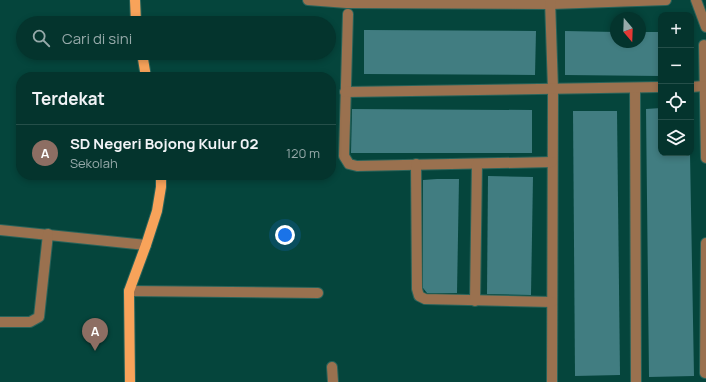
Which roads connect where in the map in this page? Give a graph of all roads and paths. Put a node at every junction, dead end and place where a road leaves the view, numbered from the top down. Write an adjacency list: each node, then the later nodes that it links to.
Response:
1 (135, 0): 8 (main road)
2 (308, 0): 5 (street)
3 (666, 0): 6 (street)
4 (696, 0): 9 (street)
5 (347, 2): 6 (street)
6 (550, 2): 17 (street)
7 (348, 14): 18 (street)
8 (136, 16)
9 (706, 27)
10 (704, 45): 13 (street)
11 (143, 60): 12 (main road)
12 (145, 72)
13 (704, 86): 15 (street); 19 (street)
14 (658, 87): 16 (street)
15 (694, 87)
16 (635, 88): 17 (street); 38 (street)
17 (553, 89): 18 (street); 20 (street)
18 (345, 92): 21 (street)
19 (706, 158)
20 (552, 162): 22 (street); 31 (street)
21 (416, 164): 22 (street); 30 (street)
22 (477, 164): 30 (street)
23 (161, 180): 27 (main road)
24 (0, 230): 25 (street)
25 (48, 234): 27 (street); 32 (street)
26 (706, 243): 34 (street)
27 (146, 245): 28 (main road)
28 (129, 291): 29 (street); 35 (main road)
29 (318, 292)
30 (475, 301): 31 (street)
31 (552, 302): 37 (street)
32 (0, 322)
33 (332, 367): 36 (street)
34 (706, 373)
35 (130, 382)
36 (333, 382)
37 (552, 382)
38 (636, 382)

